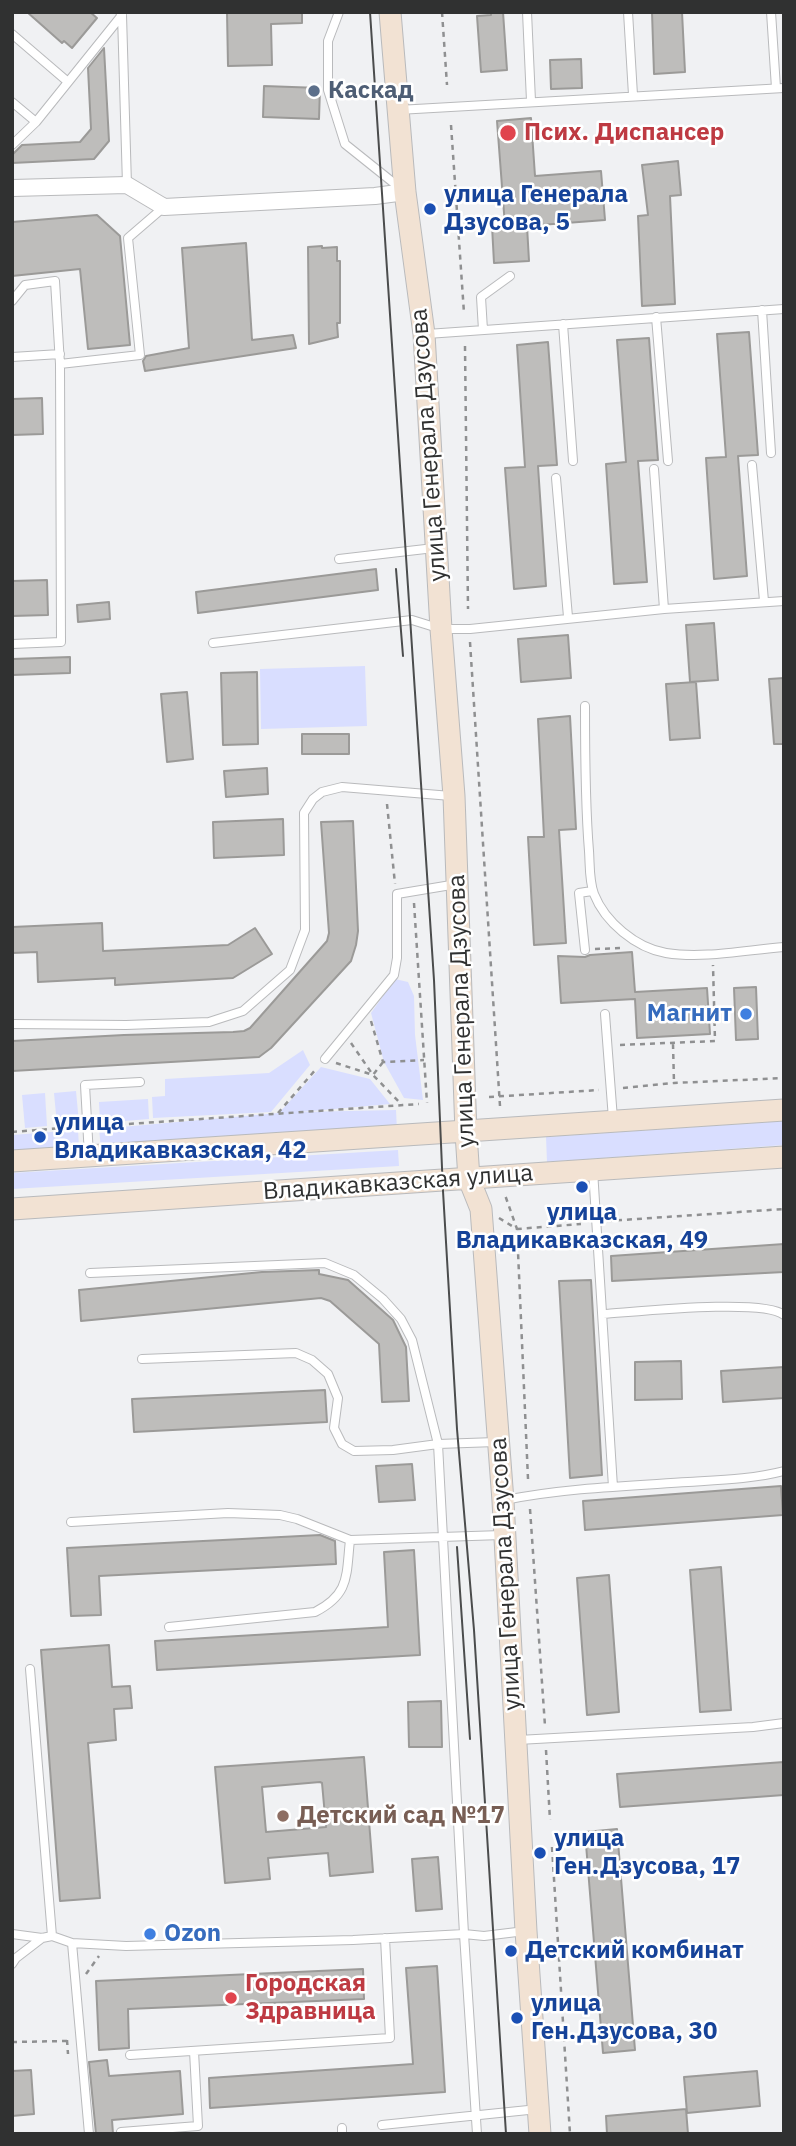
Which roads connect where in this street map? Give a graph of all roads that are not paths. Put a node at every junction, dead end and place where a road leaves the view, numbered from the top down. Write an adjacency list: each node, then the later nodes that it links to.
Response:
1 (339, 12): 18 (lane)
2 (390, 12): 13 (street, улица Генерала Дзусова)
3 (527, 12): 11 (lane)
4 (628, 12): 10 (lane)
5 (771, 12): 9 (lane)
6 (121, 14): 8 (lane); 16 (lane)
7 (12, 34): 8 (lane)
8 (68, 82): 14 (lane)
9 (780, 88): 10 (lane)
10 (633, 95): 11 (lane)
11 (531, 101): 13 (lane)
12 (12, 102): 14 (lane)
13 (398, 110): 18 (street, улица Генерала Дзусова)
14 (36, 122): 15 (lane)
15 (12, 145)
16 (127, 185): 17 (street); 19 (street)
17 (12, 188)
18 (405, 192): 19 (street); 27 (street, улица Генерала Дзусова)
19 (164, 206): 29 (lane)
20 (510, 276): 26 (lane)
21 (12, 301): 29 (lane)
22 (784, 309): 23 (lane)
23 (762, 310): 24 (lane); 30 (lane)
24 (656, 317): 25 (lane); 31 (lane)
25 (563, 324): 26 (lane); 32 (lane)
26 (483, 330): 27 (lane)
27 (424, 334): 36 (street, улица Генерала Дзусова)
28 (12, 356): 29 (lane)
29 (60, 359): 44 (lane)
30 (771, 453)
31 (668, 460)
32 (573, 461)
33 (752, 465): 38 (lane)
34 (654, 469): 40 (lane)
35 (556, 478): 41 (lane)
36 (438, 548): 37 (lane); 42 (street, улица Генерала Дзусова)
37 (339, 559)
38 (764, 601): 39 (lane); 40 (lane)
39 (784, 601)
40 (664, 609): 41 (lane)
41 (568, 617): 42 (lane)
42 (441, 629): 43 (lane); 46 (street, улица Генерала Дзусова)
43 (214, 643)
44 (12, 644)
45 (585, 706): 48 (lane)
46 (454, 796): 47 (street, улица Генерала Дзусова); 52 (lane)
47 (457, 884): 53 (lane); 57 (street, улица Генерала Дзусова)
48 (593, 891): 49 (lane); 50 (lane)
49 (784, 947)
50 (585, 950)
51 (605, 1014): 56 (lane)
52 (12, 1024)
53 (325, 1059)
54 (140, 1082): 58 (lane)
55 (784, 1110): 56 (street, Владикавказская улица)
56 (614, 1122): 57 (street, Владикавказская улица)
57 (466, 1132): 58 (street, Владикавказская улица); 62 (street, улица Генерала Дзусова)
58 (89, 1156): 60 (street, Владикавказская улица)
59 (784, 1157): 61 (street, Владикавказская улица)
60 (12, 1161)
61 (593, 1170): 62 (street, Владикавказская улица); 65 (lane)
62 (469, 1180): 63 (street, Владикавказская улица); 68 (street, улица Генерала Дзусова)
63 (12, 1209)
64 (90, 1273): 69 (lane)
65 (603, 1314): 66 (lane); 71 (lane)
66 (784, 1315)
67 (142, 1359): 69 (lane)
68 (498, 1442): 69 (lane); 72 (street, улица Генерала Дзусова)
69 (438, 1444): 75 (lane)
70 (784, 1471): 71 (lane)
71 (613, 1487): 72 (lane)
72 (503, 1501): 74 (street, улица Генерала Дзусова)
73 (71, 1522): 76 (lane)
74 (504, 1535): 75 (lane); 80 (street, улица Генерала Дзусова)
75 (444, 1537): 76 (lane); 83 (lane)
76 (350, 1540): 77 (lane)
77 (169, 1627)
78 (30, 1669): 84 (lane)
79 (784, 1723): 80 (lane)
80 (516, 1740): 81 (street, улица Генерала Дзусова)
81 (526, 1931): 83 (lane); 91 (street, улица Генерала Дзусова)
82 (12, 1934): 85 (lane)
83 (464, 1934): 86 (lane); 92 (lane)
84 (52, 1936): 85 (lane); 87 (lane)
85 (42, 1938): 88 (lane)
86 (385, 1938): 87 (lane); 89 (lane)
87 (72, 1943): 95 (lane)
88 (12, 1964)
89 (194, 2051): 90 (lane); 94 (lane)
90 (130, 2055)
91 (538, 2109): 92 (lane); 97 (street, улица Генерала Дзусова)
92 (477, 2115): 93 (lane); 96 (lane)
93 (382, 2125)
94 (121, 2132)
95 (89, 2134)
96 (477, 2134)
97 (540, 2134)

